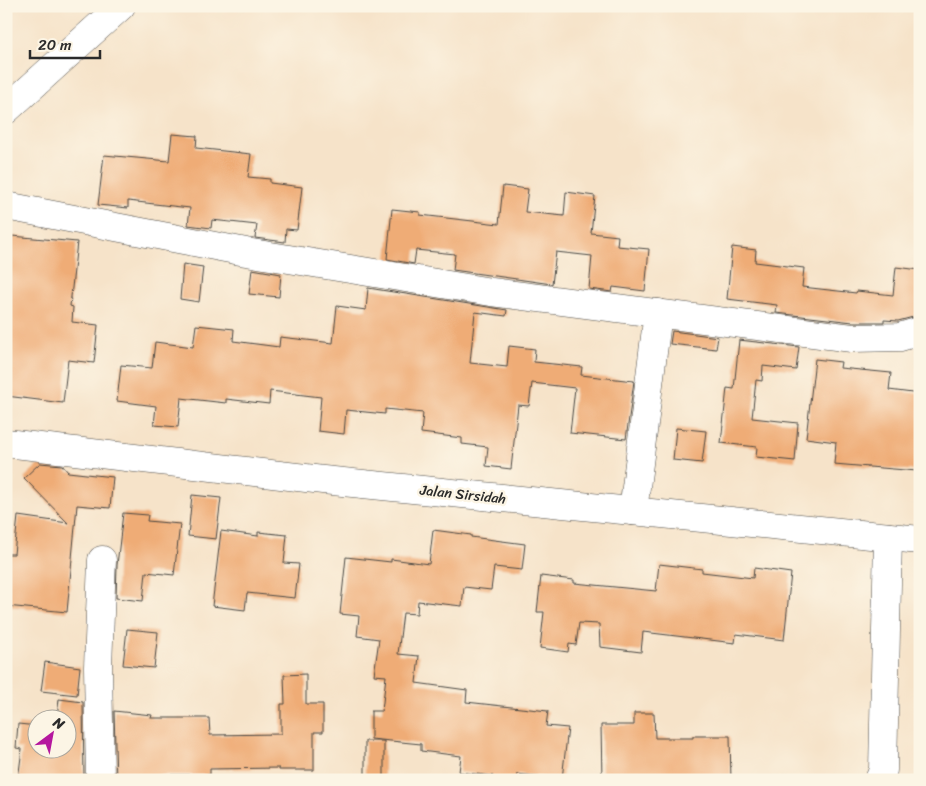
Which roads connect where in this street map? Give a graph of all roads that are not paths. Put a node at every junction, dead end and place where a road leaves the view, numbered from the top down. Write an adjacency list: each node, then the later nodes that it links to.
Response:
1 (122, 6): 2 (main road)
2 (6, 110)
3 (6, 206): 4 (main road)
4 (658, 313): 5 (main road); 7 (main road)
5 (920, 331)
6 (6, 443): 7 (main road, Jalan Sirsidah)
7 (633, 511): 8 (main road, Jalan Sirsidah)
8 (888, 537): 9 (main road, Jalan Sirsidah); 12 (main road)
9 (920, 540)
10 (102, 560): 11 (main road)
11 (100, 780)
12 (879, 780)

